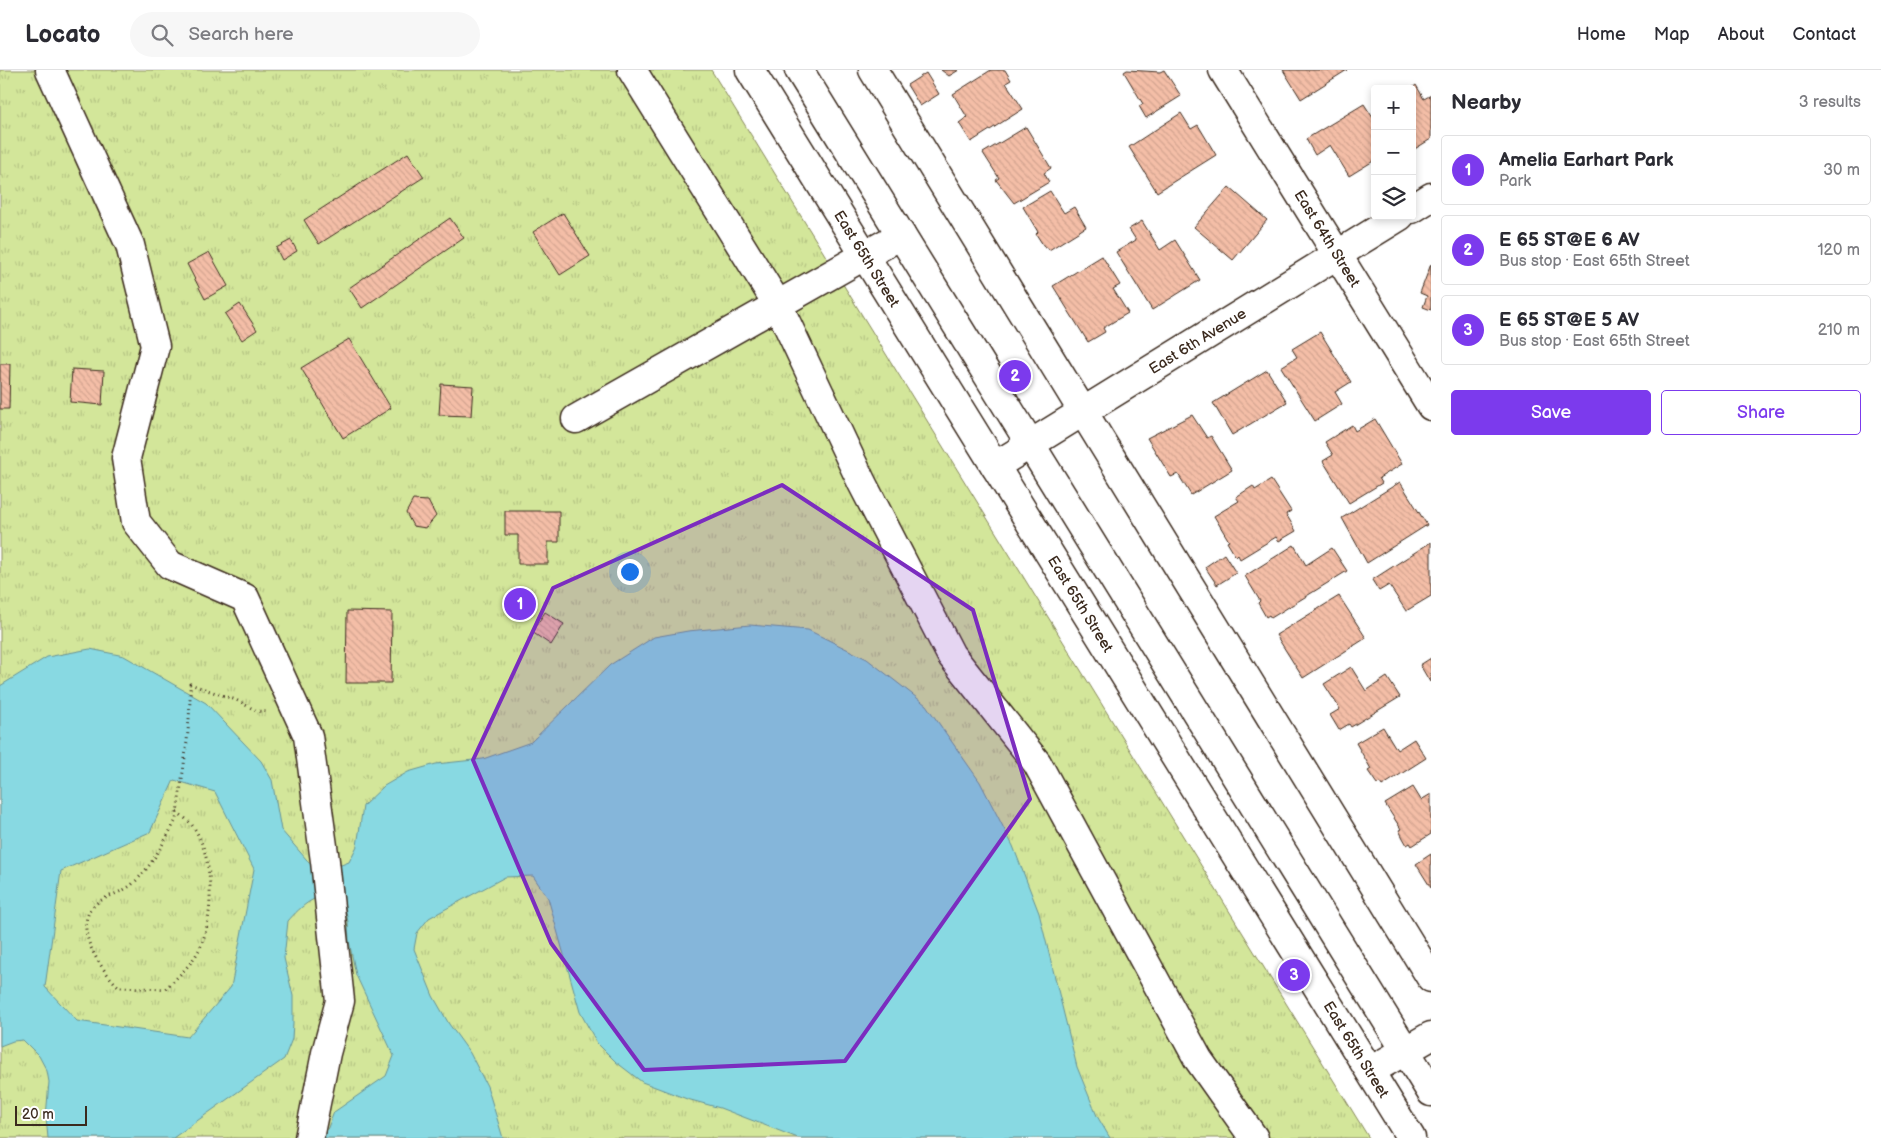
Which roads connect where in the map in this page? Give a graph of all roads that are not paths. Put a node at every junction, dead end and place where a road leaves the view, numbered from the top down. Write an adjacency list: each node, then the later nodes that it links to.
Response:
1 (50, 70): 24 (main road)
2 (632, 70): 13 (main road)
3 (750, 70): 12 (main road, East 65th Street)
4 (799, 70): 10 (main road)
5 (873, 70): 15 (main road)
6 (1223, 70): 11 (main road, East 64th Street)
7 (1431, 197): 8 (main road)
8 (1416, 206)
9 (1393, 220): 11 (main road, East 6th Avenue)
10 (901, 235): 12 (main road); 17 (main road)
11 (1338, 254): 14 (main road, East 64th Street); 15 (main road, East 6th Avenue)
12 (865, 256): 13 (main road); 18 (main road, East 65th Street)
13 (778, 305): 16 (main road); 25 (main road)
14 (1431, 406)
15 (1083, 411): 17 (main road, East 6th Avenue); 19 (main road)
16 (576, 420)
17 (1030, 444): 18 (main road, East 6th Avenue); 21 (main road)
18 (995, 466): 22 (main road, East 65th Street)
19 (1431, 978)
20 (1431, 1036): 21 (main road)
21 (1406, 1051): 22 (main road); 23 (main road)
22 (1370, 1072): 26 (main road, East 65th Street)
23 (1431, 1092)
24 (309, 1138)
25 (1254, 1138)
26 (1411, 1138)

